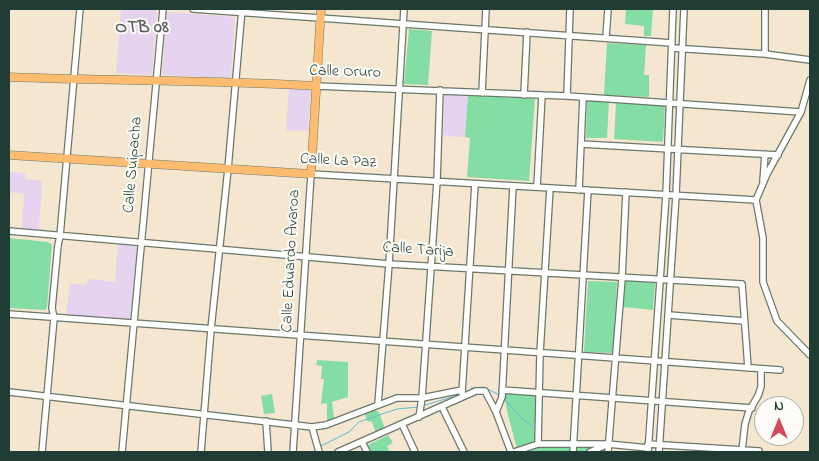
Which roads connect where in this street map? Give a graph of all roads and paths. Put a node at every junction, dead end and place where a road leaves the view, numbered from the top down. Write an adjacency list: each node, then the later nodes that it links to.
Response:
1 (80, 9): 24 (street)
2 (163, 9): 25 (street, Calle Suipacha)
3 (193, 9): 12 (street)
4 (321, 9): 13 (main road, Calle Eduardo Avaroa)
5 (404, 9): 14 (street)
6 (486, 9): 15 (street)
7 (570, 9): 17 (street)
8 (608, 9): 18 (street)
9 (673, 9): 19 (street)
10 (684, 9): 20 (street)
11 (765, 9): 21 (street)
12 (241, 11): 13 (street); 27 (street)
13 (320, 18): 14 (street); 28 (main road, Calle Eduardo Avaroa)
14 (403, 23): 15 (street); 29 (street)
15 (485, 28): 16 (street); 31 (street)
16 (528, 32): 17 (street); 32 (street)
17 (569, 35): 18 (street); 34 (street)
18 (606, 38): 19 (street)
19 (672, 46): 20 (street); 36 (street)
20 (682, 49): 21 (street); 37 (street)
21 (765, 54): 22 (street)
22 (810, 60)
23 (9, 77): 24 (main road, Calle Oruro)
24 (74, 80): 25 (main road, Calle Oruro); 45 (street)
25 (156, 80): 27 (main road, Calle Oruro); 46 (street, Calle Suipacha)
26 (810, 80): 38 (street)
27 (235, 82): 28 (main road, Calle Oruro); 47 (street)
28 (316, 86): 29 (street, Calle Oruro); 48 (main road, Calle Eduardo Avaroa)
29 (400, 89): 30 (street, Calle Oruro); 49 (street)
30 (440, 90): 31 (street, Calle Oruro); 50 (street)
31 (482, 93): 32 (street, Calle Oruro)
32 (524, 95): 33 (street, Calle Oruro)
33 (542, 95): 34 (street, Calle Oruro); 54 (street)
34 (566, 96): 35 (street, Calle Oruro)
35 (583, 97): 36 (street, Calle Oruro); 39 (street)
36 (669, 103): 37 (street, Calle Oruro); 40 (street)
37 (680, 104): 38 (street, Calle Oruro); 41 (street)
38 (801, 112): 44 (street)
39 (581, 144): 40 (street); 56 (street)
40 (668, 149): 41 (street); 59 (street)
41 (678, 149): 42 (street); 60 (street)
42 (765, 154): 44 (street); 52 (street)
43 (9, 155): 45 (main road, Calle La Paz)
44 (778, 155): 52 (street)
45 (66, 159): 46 (main road, Calle La Paz); 63 (street)
46 (148, 164): 47 (main road, Calle La Paz); 64 (street, Calle Suipacha)
47 (228, 169): 48 (main road, Calle La Paz); 65 (street)
48 (311, 174): 49 (street, Calle La Paz); 66 (street, Calle Eduardo Avaroa)
49 (394, 179): 50 (street, Calle La Paz); 67 (street)
50 (437, 181): 51 (street, Calle La Paz); 68 (street)
51 (475, 184): 53 (street, Calle La Paz); 69 (street)
52 (762, 185): 61 (street)
53 (513, 186): 54 (street, Calle La Paz); 70 (street)
54 (537, 187): 55 (street, Calle La Paz)
55 (550, 188): 56 (street, Calle La Paz); 71 (street)
56 (579, 190): 57 (street, Calle La Paz)
57 (588, 190): 58 (street, Calle La Paz); 72 (street)
58 (626, 192): 59 (street, Calle La Paz); 73 (street)
59 (666, 195): 60 (street, Calle La Paz); 74 (street)
60 (676, 195): 61 (street); 75 (street)
61 (756, 200): 88 (street)
62 (9, 231): 63 (street, Calle Tarija)
63 (60, 236): 64 (street, Calle Tarija); 78 (street)
64 (141, 243): 65 (street, Calle Tarija); 80 (street, Calle Suipacha)
65 (220, 249): 66 (street, Calle Tarija); 81 (street)
66 (305, 257): 67 (street, Calle Tarija); 82 (street, Calle Eduardo Avaroa)
67 (389, 264): 68 (street, Calle Tarija); 83 (street)
68 (430, 266): 69 (street, Calle Tarija); 84 (street)
69 (470, 268): 70 (street, Calle Tarija); 85 (street)
70 (509, 271): 71 (street, Calle Tarija); 86 (street)
71 (546, 273): 72 (street, Calle Tarija); 87 (street)
72 (584, 275): 73 (street, Calle Tarija); 89 (street)
73 (622, 278): 74 (street, Calle Tarija); 90 (street)
74 (659, 280): 75 (street, Calle Tarija); 91 (street)
75 (671, 280): 77 (street); 79 (street, Calle Tarija)
76 (9, 314): 78 (street)
77 (669, 315): 79 (street); 92 (street)
78 (54, 318): 80 (street); 101 (street)
79 (744, 321): 93 (street, Calle Tarija)
80 (134, 324): 81 (street); 107 (street, Calle Suipacha)
81 (211, 329): 82 (street); 111 (street)
82 (301, 336): 83 (street); 114 (street, Calle Eduardo Avaroa)
83 (384, 342): 84 (street); 106 (street)
84 (425, 345): 85 (street); 102 (street)
85 (465, 348): 86 (street); 99 (street)
86 (504, 350): 87 (street); 96 (street)
87 (540, 353): 89 (street); 98 (street)
88 (810, 355)
89 (579, 356): 90 (street); 100 (street)
90 (616, 359): 91 (street); 103 (street)
91 (654, 361): 92 (street); 104 (street)
92 (666, 362): 93 (street); 105 (street)
93 (748, 368): 94 (street)
94 (761, 369): 95 (street); 109 (street)
95 (780, 370)
96 (502, 390): 98 (street); 110 (street)
97 (9, 392): 101 (street)
98 (539, 393): 100 (street); 118 (street)
99 (462, 394): 102 (street); 108 (street); 110 (street)
100 (576, 395): 103 (street); 121 (street)
101 (46, 397): 107 (street); 124 (street)
102 (422, 398): 106 (street); 112 (street)
103 (614, 398): 104 (street); 119 (street)
104 (651, 400): 105 (street); 122 (street)
105 (663, 401): 109 (street); 120 (street)
106 (378, 404): 116 (street)
107 (127, 405): 111 (street); 125 (street, Calle Suipacha)
108 (442, 407): 112 (street); 133 (street)
109 (752, 408): 123 (street)
110 (496, 412): 134 (street)
111 (205, 415): 113 (street); 126 (street)
112 (419, 417): 115 (street)
113 (266, 421): 114 (street); 127 (street)
114 (296, 424): 116 (street); 128 (street, Calle Eduardo Avaroa)
115 (402, 424): 117 (street); 132 (street)
116 (312, 427): 129 (street)
117 (362, 442): 130 (street); 131 (street)
118 (538, 444): 121 (street); 134 (street)
119 (608, 444): 121 (street); 122 (street); 136 (street); 137 (street)
120 (660, 444): 122 (street); 123 (street); 138 (street)
121 (574, 445): 135 (street)
122 (648, 448)
123 (738, 451): 139 (street)
124 (42, 452)
125 (122, 452)
126 (201, 452)
127 (268, 452)
128 (293, 452)
129 (319, 452)
130 (338, 452)
131 (367, 452)
132 (415, 452)
133 (464, 452)
134 (512, 452)
135 (573, 452)
136 (590, 452)
137 (608, 452)
138 (659, 452)
139 (759, 452)

